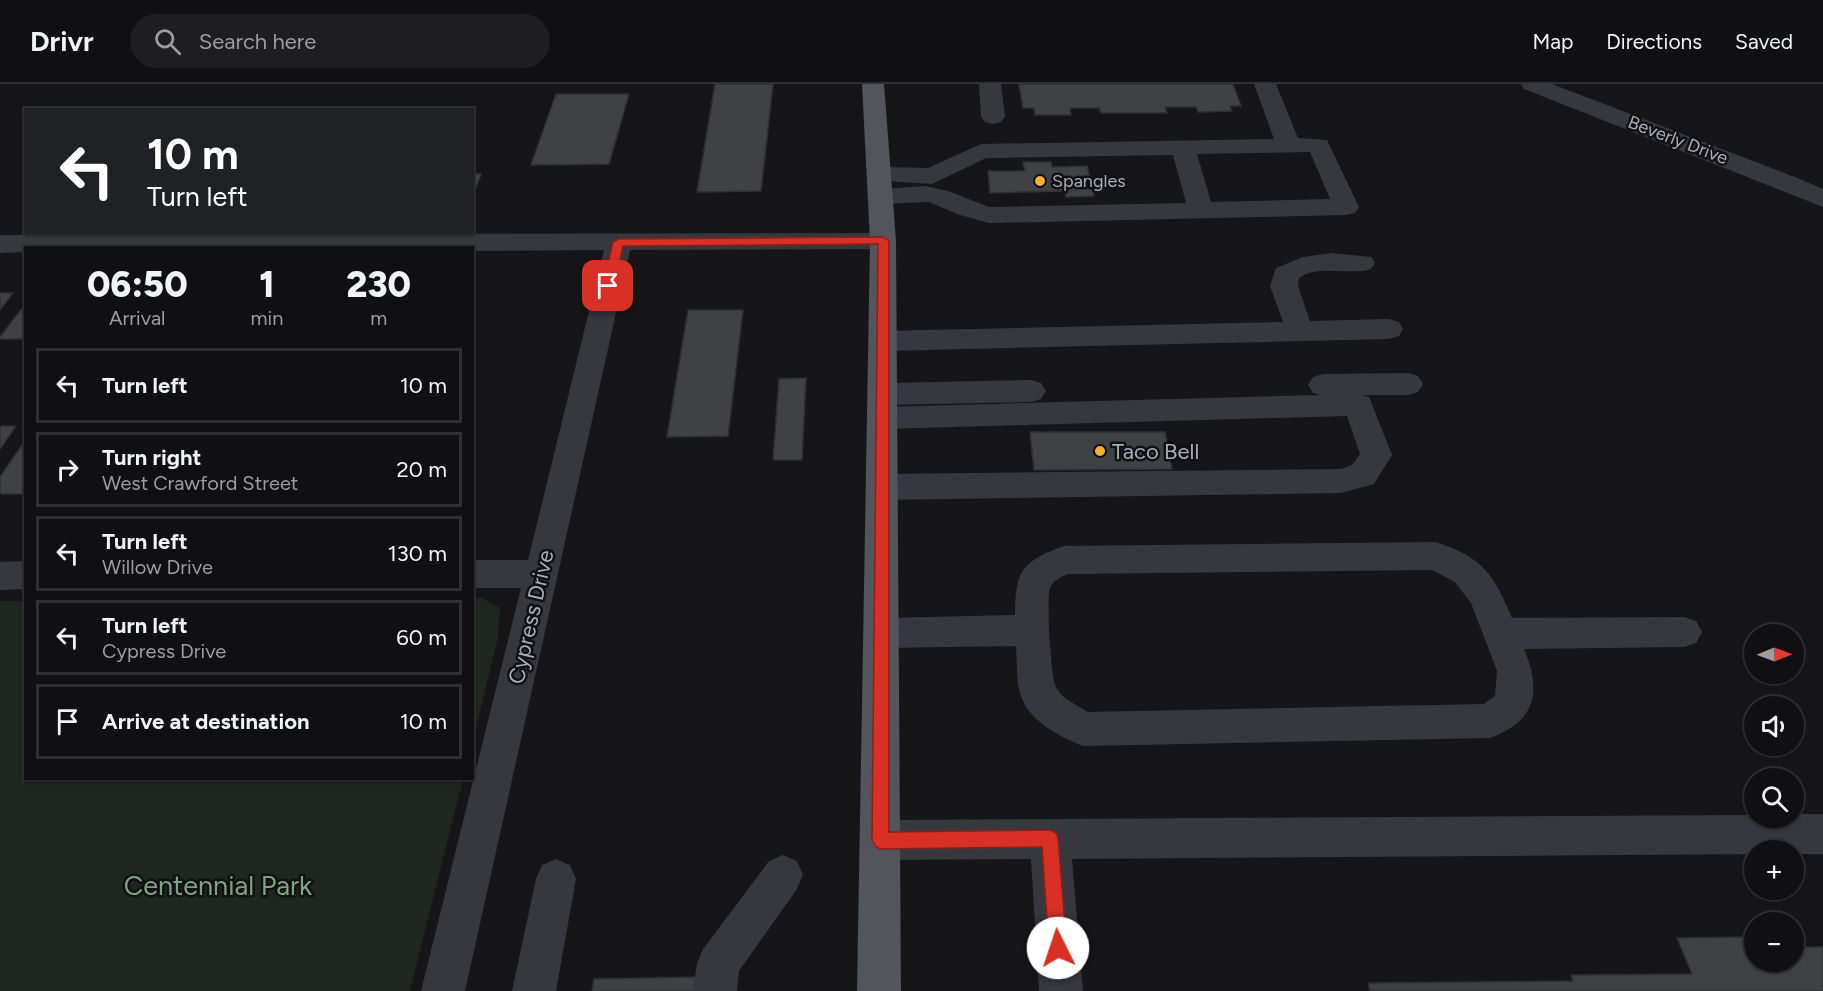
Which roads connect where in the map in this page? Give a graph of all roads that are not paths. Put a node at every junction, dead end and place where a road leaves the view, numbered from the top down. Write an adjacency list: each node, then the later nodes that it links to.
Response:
1 (873, 84): 8 (main road)
2 (990, 84): 5 (street)
3 (1265, 84): 6 (street)
4 (1532, 84): 9 (street, Beverly Drive)
5 (993, 117)
6 (1289, 146): 7 (street); 10 (street)
7 (1182, 147): 8 (street); 10 (street)
8 (880, 186): 10 (street); 11 (main road)
9 (1823, 199)
10 (1201, 210)
11 (883, 241): 12 (street); 17 (main road)
12 (619, 242): 13 (street); 23 (street, Cypress Drive)
13 (0, 244)
14 (1362, 263): 16 (street)
15 (1389, 329): 16 (street)
16 (1300, 331): 17 (street)
17 (883, 341): 20 (main road)
18 (1408, 384): 19 (street)
19 (1355, 395): 20 (street); 21 (street)
20 (883, 406): 21 (main road)
21 (882, 487): 28 (main road)
22 (474, 574): 23 (street)
23 (541, 574): 35 (street, Cypress Drive)
24 (24, 575): 25 (street)
25 (0, 576)
26 (1032, 630): 28 (street); 29 (street); 29 (street)
27 (1684, 632): 29 (street)
28 (881, 633): 32 (main road)
29 (1501, 634)
30 (1823, 834): 31 (street)
31 (1050, 839): 32 (street); 39 (street)
32 (880, 840): 38 (main road)
33 (783, 875): 37 (street)
34 (556, 879): 36 (street)
35 (443, 991)
36 (534, 991)
37 (715, 991)
38 (879, 991)
39 (1061, 991)

